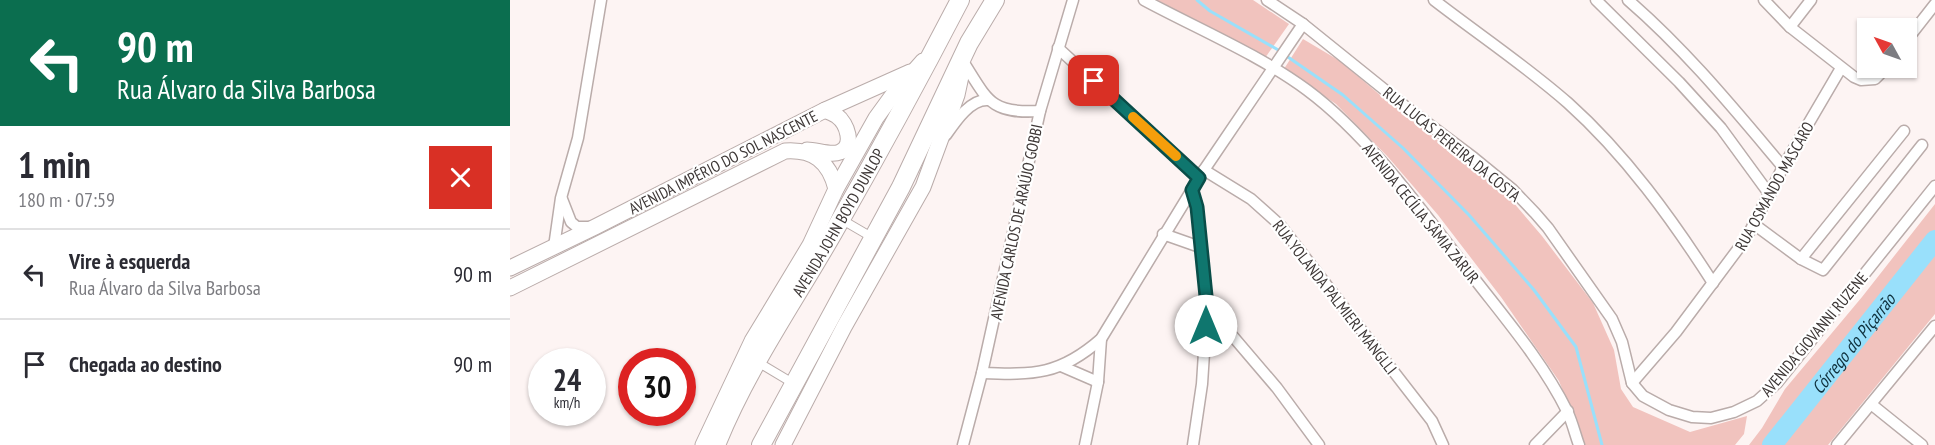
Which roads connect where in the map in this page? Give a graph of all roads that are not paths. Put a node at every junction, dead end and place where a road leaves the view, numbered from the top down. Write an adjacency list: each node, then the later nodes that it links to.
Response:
1 (601, 0): 39 (street)
2 (960, 0): 18 (main road, AVENIDA JOHN BOYD DUNLOP)
3 (995, 0): 16 (main road)
4 (1072, 0): 17 (street, AVENIDA CARLOS DE ARAÚJO GOBBI)
5 (1144, 0): 20 (street, AVENIDA CECÍLIA SÂMIA ZARUR)
6 (1267, 0): 13 (street, RUA LUCAS PEREIRA DA COSTA)
7 (1434, 0): 50 (street)
8 (1596, 0): 38 (street)
9 (1628, 0): 33 (street)
10 (1764, 0): 14 (street)
11 (1812, 0): 14 (street)
12 (1935, 4): 15 (street)
13 (1303, 24): 20 (street); 59 (street, RUA LUCAS PEREIRA DA COSTA)
14 (1790, 27): 21 (street)
15 (1917, 27)
16 (969, 43): 19 (main road); 44 (main road)
17 (1058, 48): 28 (street, AVENIDA CARLOS DE ARAÚJO GOBBI); 34 (street, RUA YOLANDA PALMIERI MANGLLI)
18 (932, 54): 22 (main road, AVENIDA IMPÉRIO DO SOL NASCENTE); 40 (main road, AVENIDA JOHN BOYD DUNLOP)
19 (964, 63): 26 (street); 31 (main road)
20 (1276, 64): 34 (street); 63 (street, AVENIDA CECÍLIA SÂMIA ZARUR)
21 (1841, 68): 23 (street); 33 (street, RUA OSMANDO MASCARO)
22 (916, 70): 27 (main road, AVENIDA IMPÉRIO DO SOL NASCENTE); 36 (main road)
23 (1857, 78)
24 (1858, 78): 25 (street)
25 (1876, 78)
26 (988, 100): 28 (street); 31 (street)
27 (825, 110): 32 (main road); 42 (main road, AVENIDA IMPÉRIO DO SOL NASCENTE)
28 (1040, 111): 57 (street, AVENIDA CARLOS DE ARAÚJO GOBBI)
29 (1904, 131): 48 (street)
30 (1922, 145): 48 (street)
31 (939, 146): 47 (main road)
32 (804, 152): 36 (main road); 51 (main road, AVENIDA IMPÉRIO DO SOL NASCENTE)
33 (1783, 167): 38 (street, RUA OSMANDO MASCARO)
34 (1202, 174): 37 (street); 72 (street, RUA YOLANDA PALMIERI MANGLLI)
35 (1935, 186): 59 (street, AVENIDA GIOVANNI RUZENE)
36 (836, 189): 40 (main road)
37 (1192, 190): 43 (street); 45 (street)
38 (1770, 195): 41 (street, RUA OSMANDO MASCARO)
39 (561, 198): 42 (street); 46 (street)
40 (833, 215): 44 (street); 55 (main road, AVENIDA JOHN BOYD DUNLOP)
41 (1755, 225): 48 (street); 50 (street, RUA OSMANDO MASCARO)
42 (595, 227): 46 (main road, AVENIDA IMPÉRIO DO SOL NASCENTE)
43 (1163, 234): 45 (street); 54 (street)
44 (873, 238): 47 (street); 60 (main road)
45 (1200, 247): 52 (street)
46 (554, 248): 49 (main road, AVENIDA IMPÉRIO DO SOL NASCENTE)
47 (888, 250): 61 (main road)
48 (1801, 259)
49 (510, 268)
50 (1713, 283): 59 (street, RUA OSMANDO MASCARO)
51 (510, 288)
52 (1207, 306): 70 (street); 71 (street)
53 (1935, 326): 62 (street)
54 (1101, 339): 56 (street); 58 (street)
55 (750, 359): 60 (street); 64 (main road); 65 (main road, AVENIDA JOHN BOYD DUNLOP)
56 (1061, 366): 57 (street); 58 (street)
57 (982, 373): 68 (street, AVENIDA CARLOS DE ARAÚJO GOBBI)
58 (1098, 382): 69 (street)
59 (1632, 383)
60 (793, 384): 61 (street); 66 (main road)
61 (810, 391): 67 (main road)
62 (1871, 404): 75 (street); 76 (street)
63 (1568, 411): 73 (street); 74 (street, AVENIDA CECÍLIA SÂMIA ZARUR)
64 (703, 445)
65 (716, 445)
66 (761, 445)
67 (783, 445)
68 (963, 445)
69 (1085, 445)
70 (1193, 445)
71 (1319, 445)
72 (1443, 445)
73 (1535, 445)
74 (1579, 445)
75 (1838, 445)
76 (1922, 445)

